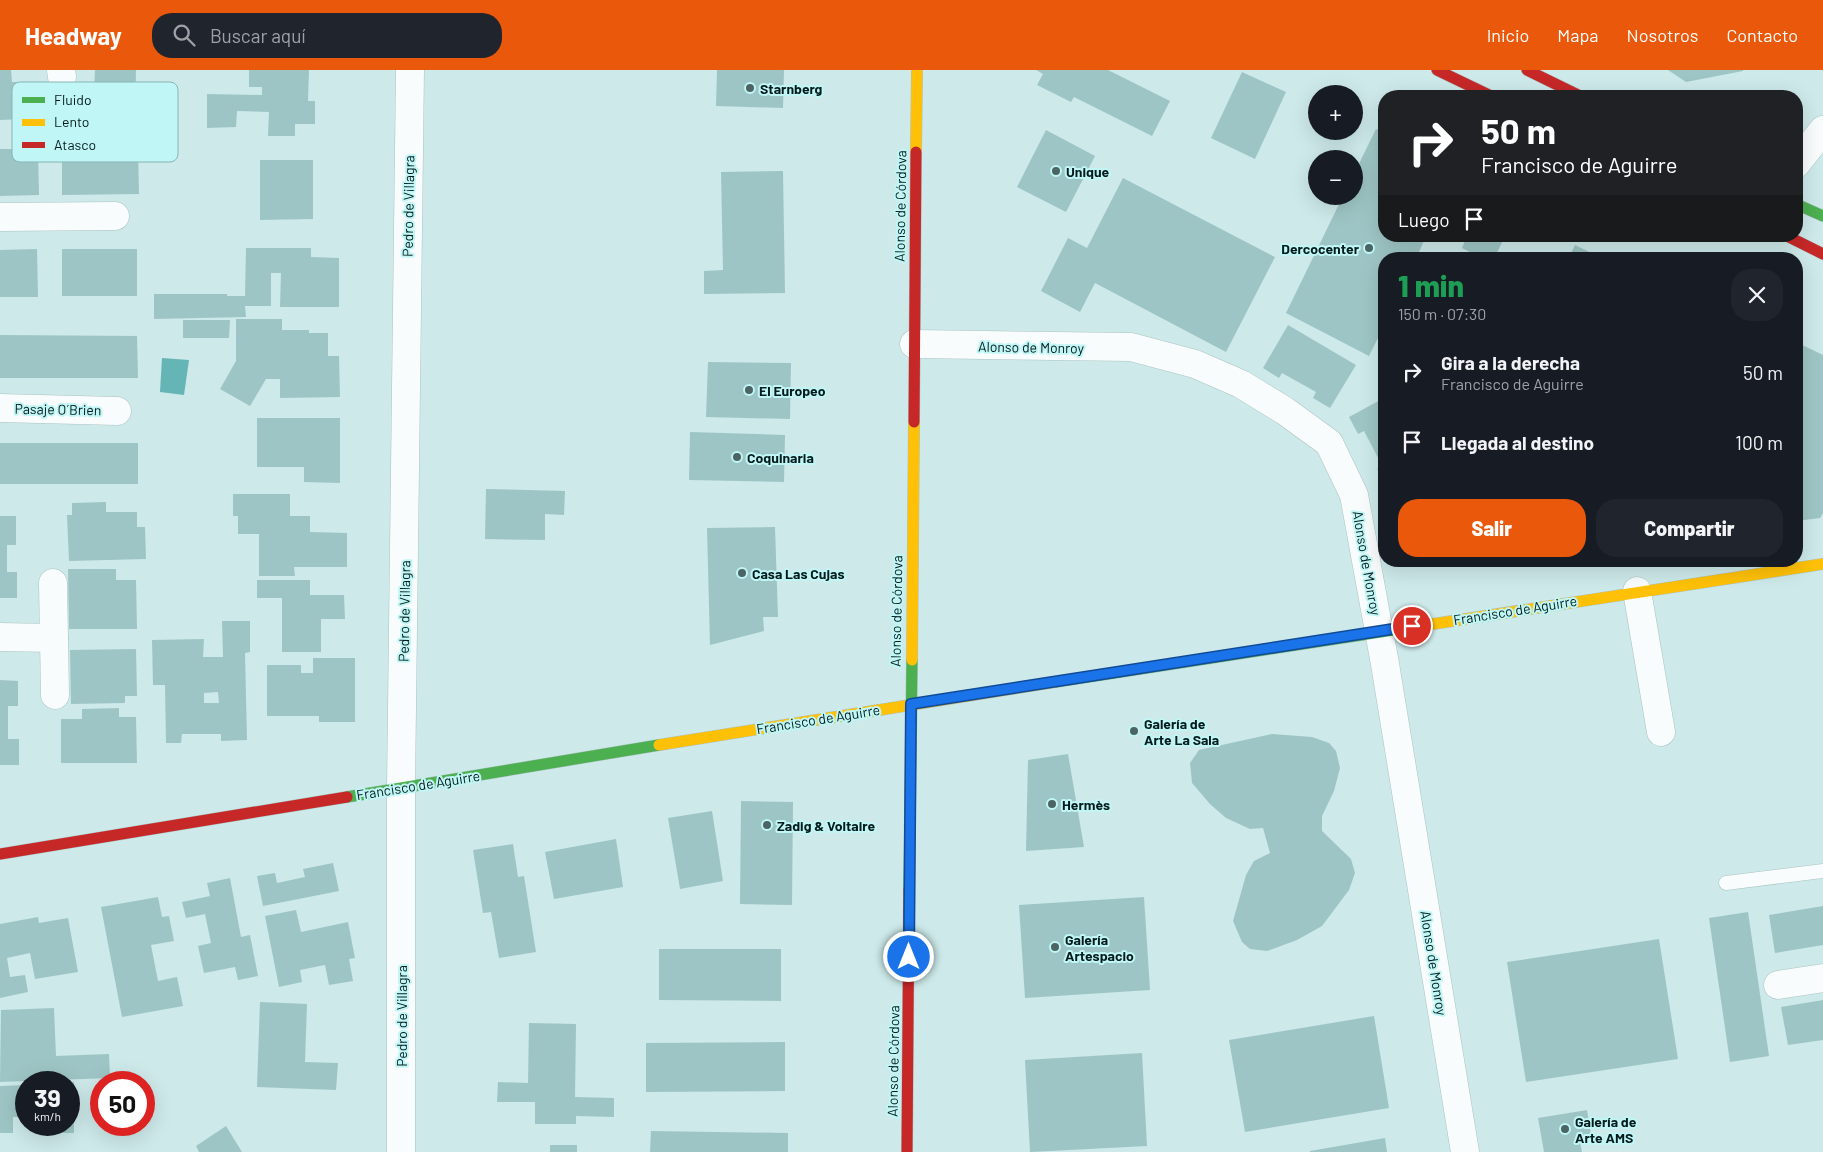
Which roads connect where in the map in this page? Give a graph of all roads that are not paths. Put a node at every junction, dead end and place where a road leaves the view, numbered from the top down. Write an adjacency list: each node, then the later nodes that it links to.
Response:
1 (410, 70): 29 (street, Pedro de Villagra)
2 (917, 70): 15 (street, Alonso de Córdova)
3 (1437, 70): 5 (street)
4 (1527, 70): 6 (street)
5 (1479, 90)
6 (1568, 90)
7 (1823, 130): 8 (street)
8 (1803, 155)
9 (1803, 207): 12 (street)
10 (0, 216): 11 (street)
11 (115, 216)
12 (1823, 216)
13 (1799, 242): 14 (street)
14 (1823, 254)
15 (914, 344): 23 (street, Alonso de Monroy); 27 (street, Alonso de Córdova)
16 (0, 408): 17 (street, Pasaje O´Brien)
17 (117, 411)
18 (1823, 564): 20 (street, Francisco de Aguirre)
19 (1802, 567): 22 (street, Francisco de Aguirre)
20 (1803, 567)
21 (53, 583): 25 (street)
22 (1637, 591): 23 (street, Francisco de Aguirre); 28 (street)
23 (1379, 631): 27 (street, Francisco de Aguirre); 37 (street, Alonso de Monroy)
24 (0, 637): 25 (street)
25 (54, 638): 26 (street)
26 (55, 695)
27 (911, 704): 29 (street, Francisco de Aguirre); 36 (street, Alonso de Córdova)
28 (1661, 732)
29 (401, 788): 30 (street, Francisco de Aguirre); 35 (street, Pedro de Villagra)
30 (0, 854)
31 (1823, 871): 32 (lane)
32 (1726, 883)
33 (1823, 978): 34 (street)
34 (1778, 985)
35 (402, 1152)
36 (907, 1152)
37 (1464, 1152)

